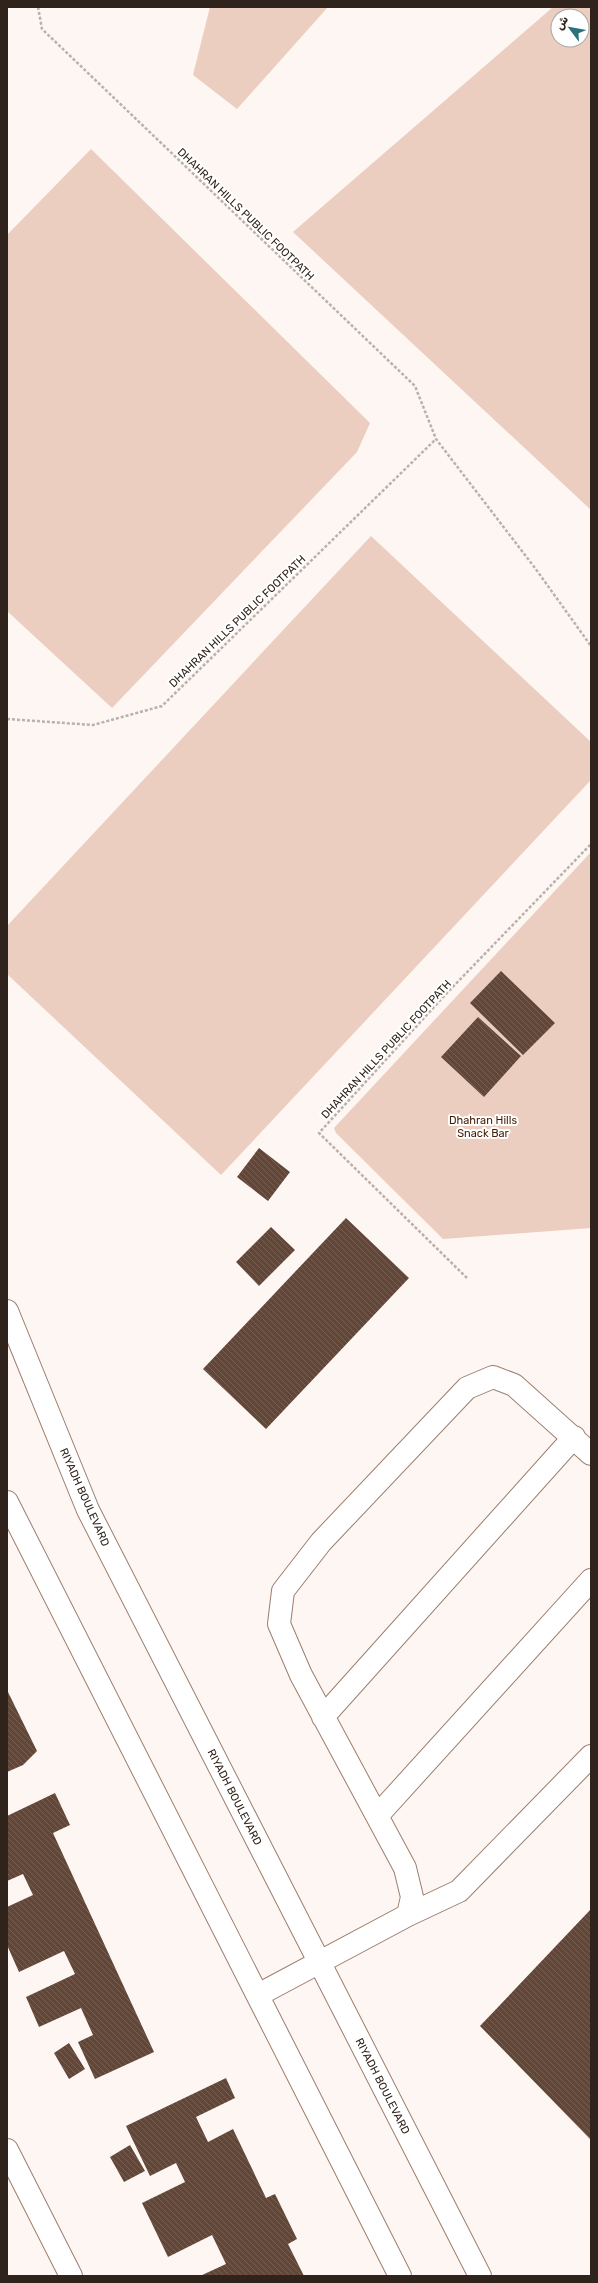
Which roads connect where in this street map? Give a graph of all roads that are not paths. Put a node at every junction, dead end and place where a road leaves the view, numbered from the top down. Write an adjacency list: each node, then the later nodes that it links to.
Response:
1 (7, 1311): 10 (street, RIYADH BOULEVARD)
2 (574, 1437): 3 (street); 6 (street); 6 (street)
3 (591, 1454)
4 (7, 1502): 11 (street)
5 (591, 1580): 8 (street)
6 (324, 1717): 8 (street)
7 (591, 1756): 9 (street)
8 (376, 1816): 9 (street)
9 (408, 1916): 10 (street)
10 (320, 1963): 11 (street); 15 (street, RIYADH BOULEVARD)
11 (258, 1995): 14 (street)
12 (7, 2150): 13 (street)
13 (71, 2276)
14 (400, 2276)
15 (480, 2276)

